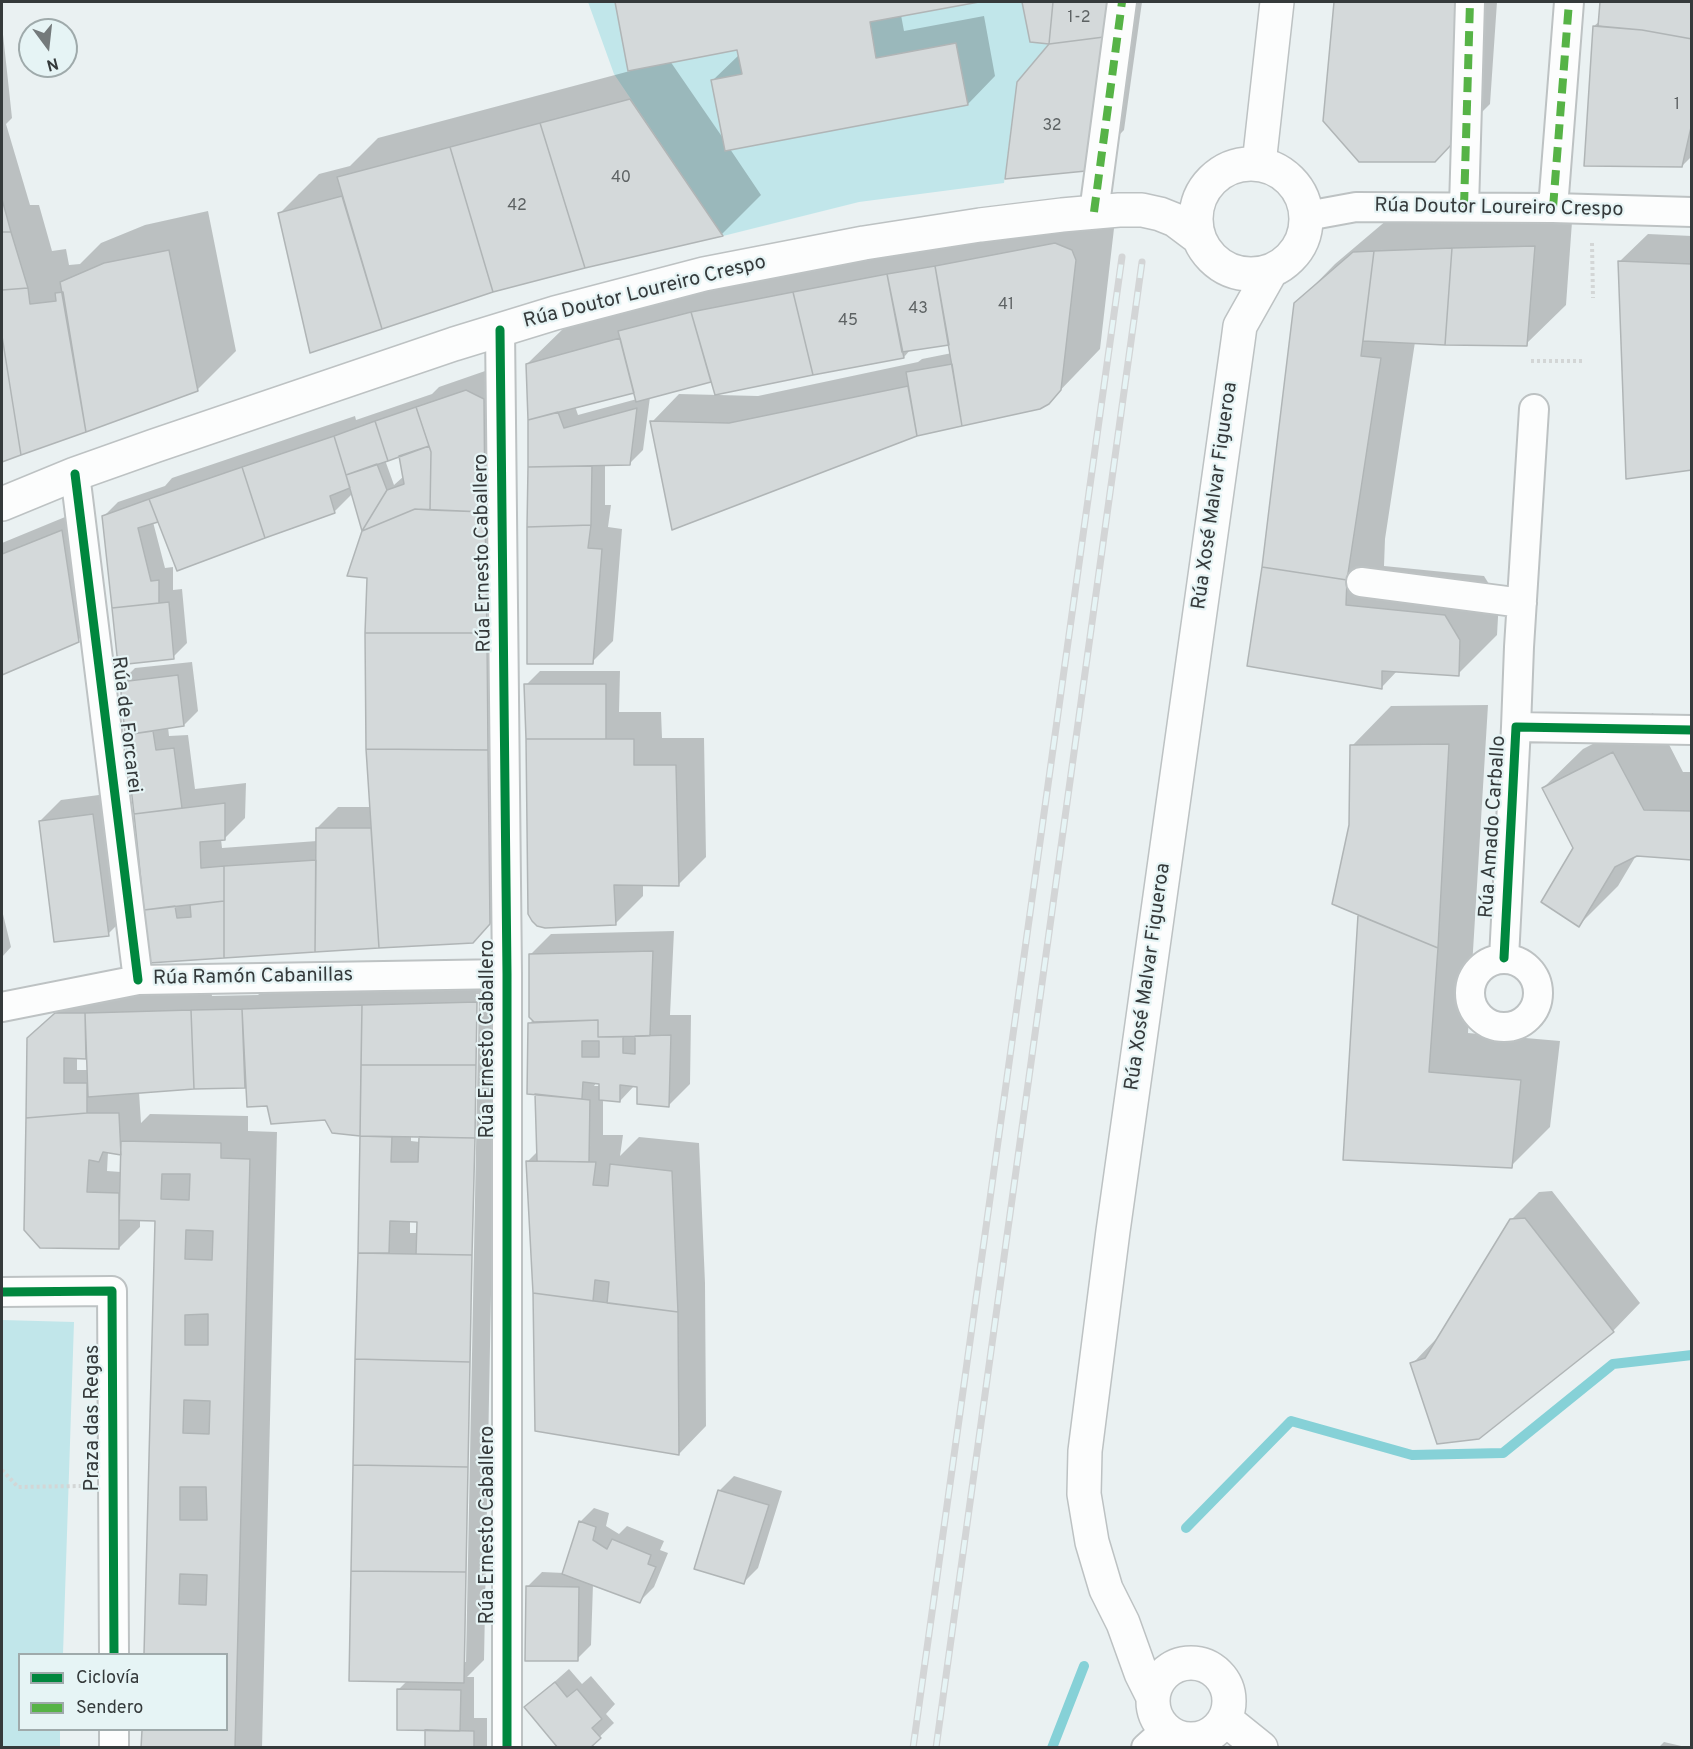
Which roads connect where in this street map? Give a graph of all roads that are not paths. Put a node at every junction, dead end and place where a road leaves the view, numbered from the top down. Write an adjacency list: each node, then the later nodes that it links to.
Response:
1 (1122, 2): 8 (street)
2 (1277, 2): 5 (main road)
3 (1470, 2): 6 (street)
4 (1569, 2): 7 (street)
5 (1259, 164): 10 (main road); 11 (main road)
6 (1464, 207): 7 (street, Rúa Doutor Loureiro Crespo); 10 (street, Rúa Doutor Loureiro Crespo)
7 (1553, 208): 9 (street, Rúa Doutor Loureiro Crespo)
8 (1094, 212): 11 (main road, Rúa Doutor Loureiro Crespo); 14 (main road, Rúa Doutor Loureiro Crespo)
9 (1692, 212)
10 (1307, 216): 12 (main road)
11 (1209, 251): 12 (main road); 13 (main road, Rúa Xosé Malvar Figueroa)
12 (1270, 271): 13 (main road, Rúa Xosé Malvar Figueroa)
13 (1240, 327): 27 (main road, Rúa Xosé Malvar Figueroa)
14 (500, 330): 16 (main road, Rúa Doutor Loureiro Crespo); 23 (street, Rúa Ernesto Caballero)
15 (1534, 409): 19 (street)
16 (75, 474): 17 (main road, Rúa Doutor Loureiro Crespo); 24 (street, Rúa de Forcarei)
17 (2, 504)
18 (1361, 582): 19 (street)
19 (1522, 603): 20 (street)
20 (1516, 727): 21 (street, Rúa Amado Carballo); 22 (street, Rúa Amado Carballo)
21 (1692, 730)
22 (1504, 958)
23 (507, 974): 24 (street, Rúa Ramón Cabanillas); 35 (street, Rúa Ernesto Caballero)
24 (138, 980): 25 (street, Rúa Ramón Cabanillas)
25 (2, 1006)
26 (2, 1292): 28 (street, Praza das Regas)
27 (1123, 1623): 29 (main road, Rúa Xosé Malvar Figueroa); 30 (main road, Rúa Xosé Malvar Figueroa)
28 (114, 1653)
29 (1184, 1664): 30 (main road); 31 (main road, Rúa Xosé Malvar Figueroa)
30 (1153, 1697): 33 (main road, Rúa Xosé Malvar Figueroa)
31 (1225, 1719): 33 (main road, Rúa Xosé Malvar Figueroa); 36 (main road)
32 (114, 1731): 34 (street)
33 (1156, 1738)
34 (114, 1748)
35 (507, 1748)
36 (1260, 1748)

